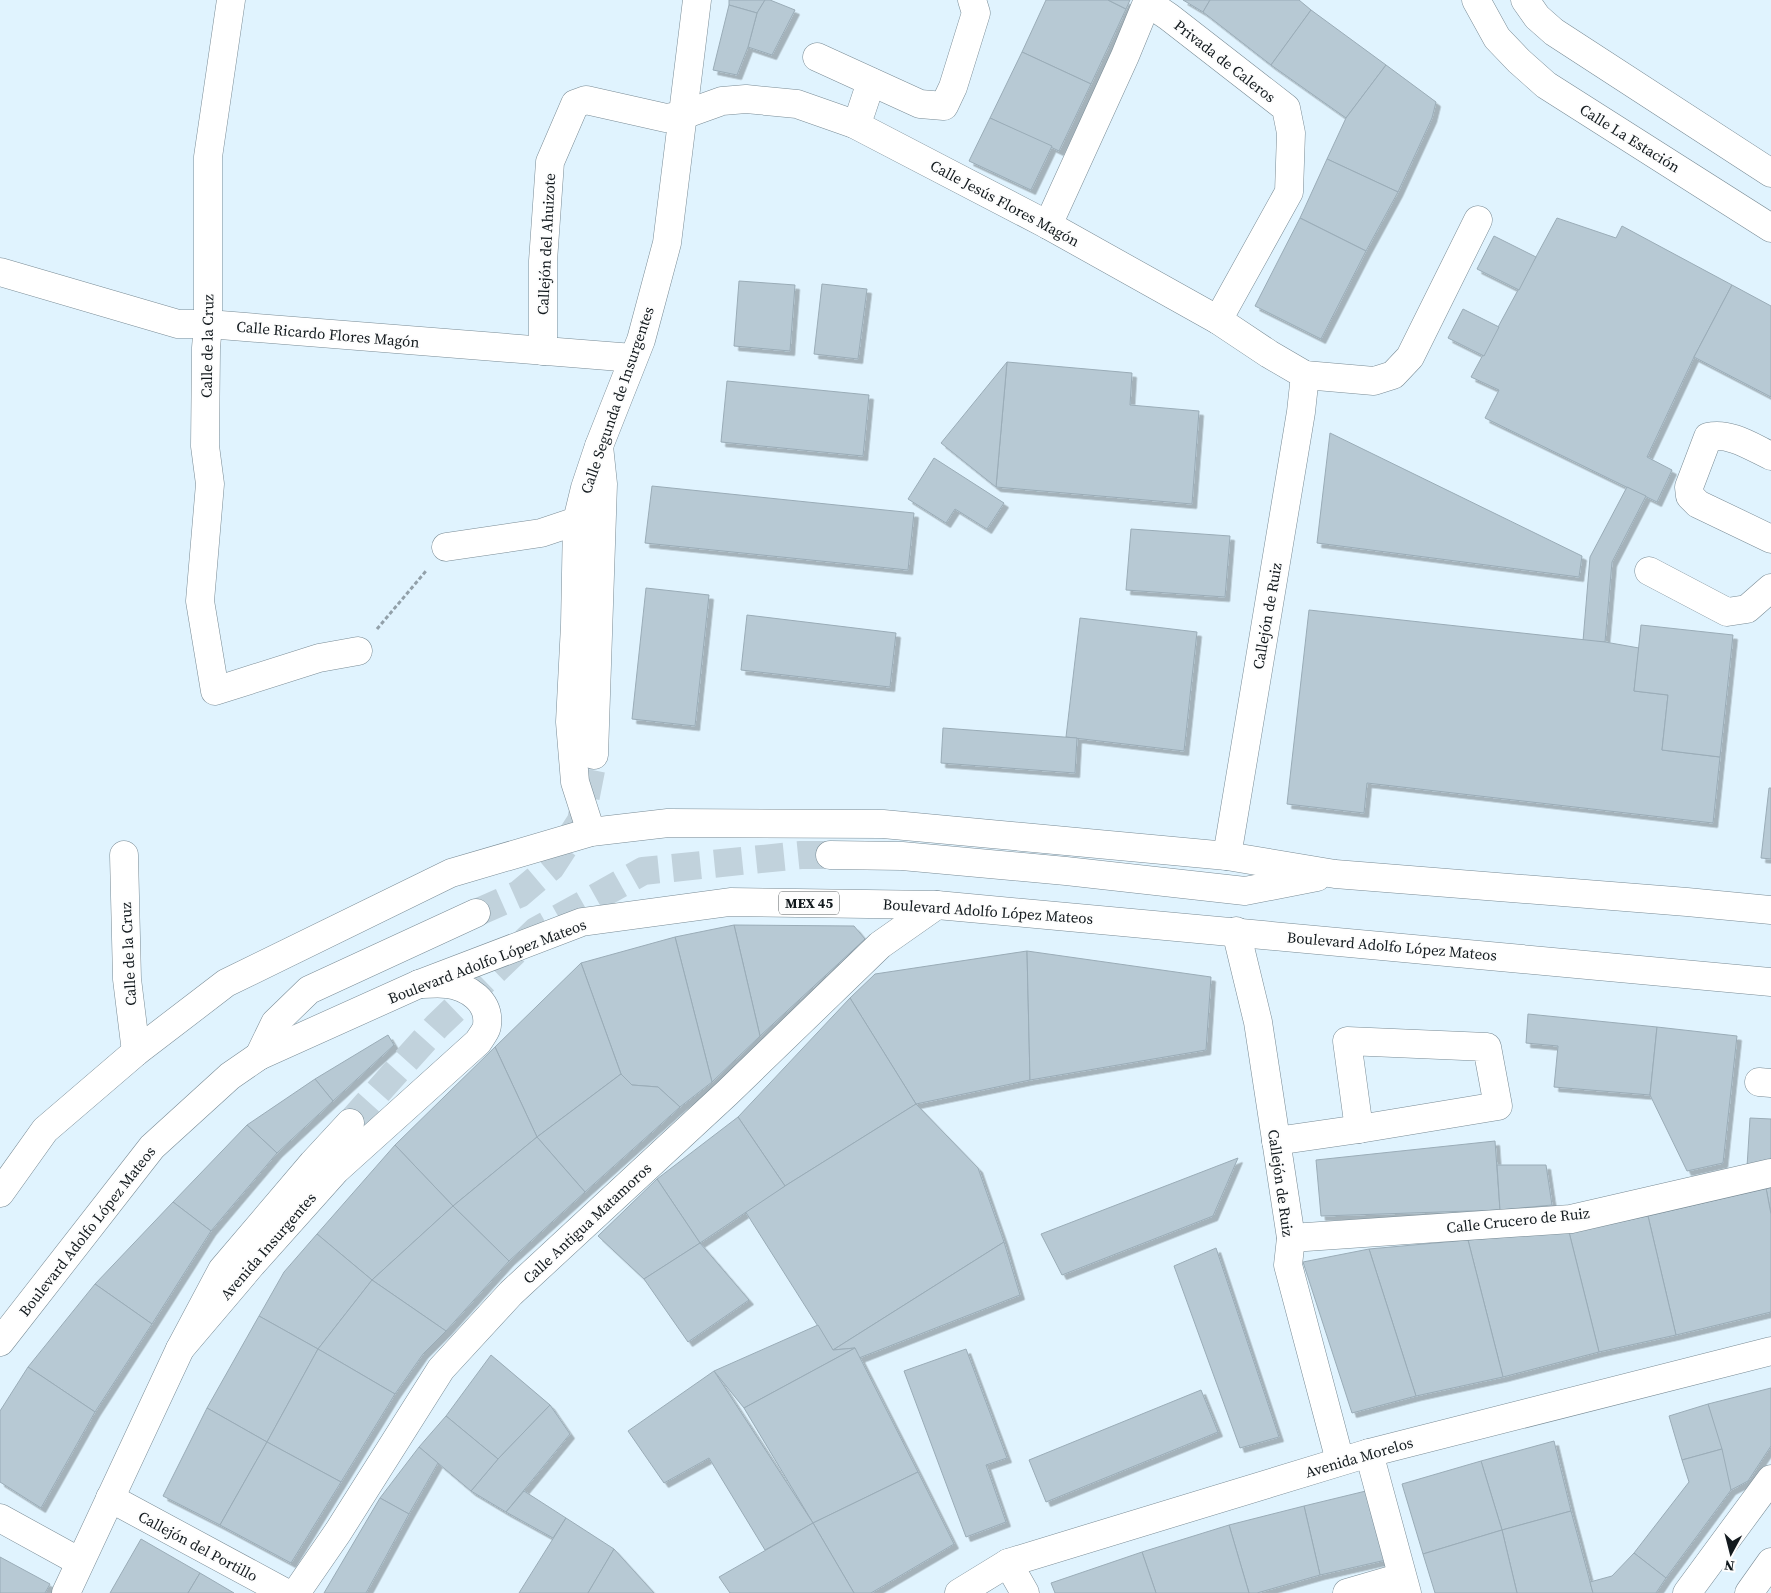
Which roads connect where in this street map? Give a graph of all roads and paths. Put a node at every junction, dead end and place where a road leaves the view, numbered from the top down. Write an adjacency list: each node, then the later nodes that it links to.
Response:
1 (231, 0): 17 (street, Calle de la Cruz)
2 (697, 0): 9 (street, Calle Segunda de Insurgentes)
3 (972, 0): 8 (street)
4 (1476, 0): 14 (street, Calle La Estación)
5 (1525, 0): 11 (street)
6 (1148, 1): 13 (street, Privada de Caleros); 16 (street, Privada de Caleros)
7 (817, 57): 8 (street)
8 (871, 82): 10 (street)
9 (683, 115): 10 (street, Calle Jesús Flores Magón); 18 (street, Callejón del Ahuizote); 19 (street, Calle Segunda de Insurgentes)
10 (854, 124): 13 (street, Calle Jesús Flores Magón)
11 (1771, 173)
12 (1478, 220): 20 (street)
13 (1048, 225): 16 (street, Calle Jesús Flores Magón)
14 (1771, 228)
15 (0, 272): 17 (street, Calle Ricardo Flores Magón)
16 (1218, 320): 20 (street, Calle Jesús Flores Magón)
17 (208, 324): 18 (street, Calle Ricardo Flores Magón); 28 (street, Calle de la Cruz)
18 (543, 351): 19 (street, Calle Ricardo Flores Magón)
19 (633, 358): 21 (street, Calle Segunda de Insurgentes)
20 (1305, 375): 33 (street, Callejón de Ruiz)
21 (599, 446): 23 (street, Calle Segunda de Insurgentes); 29 (street)
22 (1771, 456): 24 (street)
23 (577, 521): 25 (street); 30 (street, Calle Segunda de Insurgentes)
24 (1771, 538)
25 (446, 547): 28 (path)
26 (1649, 571): 27 (street)
27 (1771, 588)
28 (358, 651)
29 (594, 755)
30 (590, 832): 33 (street); 41 (street)
31 (124, 855): 41 (street, Calle de la Cruz)
32 (830, 855): 34 (street)
33 (1227, 856): 34 (street)
34 (1335, 874): 36 (street)
35 (937, 905): 38 (street, Boulevard Adolfo López Mateos / MEX 45); 40 (street, Boulevard Adolfo López Mateos / MEX 45); 63 (street, Calle Antigua Matamoros)
36 (1771, 910)
37 (476, 913): 42 (street)
38 (1236, 931): 39 (street, Boulevard Adolfo López Mateos / MEX 45); 45 (street, Callejón de Ruiz)
39 (1771, 982)
40 (419, 984): 42 (street, Boulevard Adolfo López Mateos / MEX 45); 50 (street, Avenida Insurgentes)
41 (136, 1052): 47 (street)
42 (259, 1056): 49 (street, Boulevard Adolfo López Mateos / MEX 45)
43 (350, 1122): 50 (street)
44 (1358, 1129): 44 (street); 45 (street)
45 (1276, 1141): 48 (street, Callejón de Ruiz)
46 (1771, 1173): 48 (street, Calle Crucero de Ruiz)
47 (0, 1193)
48 (1290, 1238): 53 (street, Callejón de Ruiz)
49 (0, 1342)
50 (180, 1349): 55 (street, Avenida Insurgentes)
51 (1771, 1351): 52 (street, Avenida Morelos)
52 (1369, 1453): 53 (street, Avenida Morelos); 60 (street)
53 (1340, 1461): 58 (street, Avenida Morelos)
54 (1771, 1479): 67 (street)
55 (110, 1498): 57 (street, Avenida Insurgentes); 62 (street, Callejón del Portillo)
56 (0, 1518): 57 (street)
57 (80, 1562): 61 (street, Avenida Insurgentes)
58 (1008, 1562): 64 (street, Avenida Morelos); 65 (street)
59 (1771, 1562): 68 (street)
60 (1405, 1585): 66 (street)
61 (66, 1593)
62 (286, 1593)
63 (296, 1593)
64 (958, 1593)
65 (1025, 1593)
66 (1346, 1593)
67 (1687, 1593)
68 (1749, 1593)

